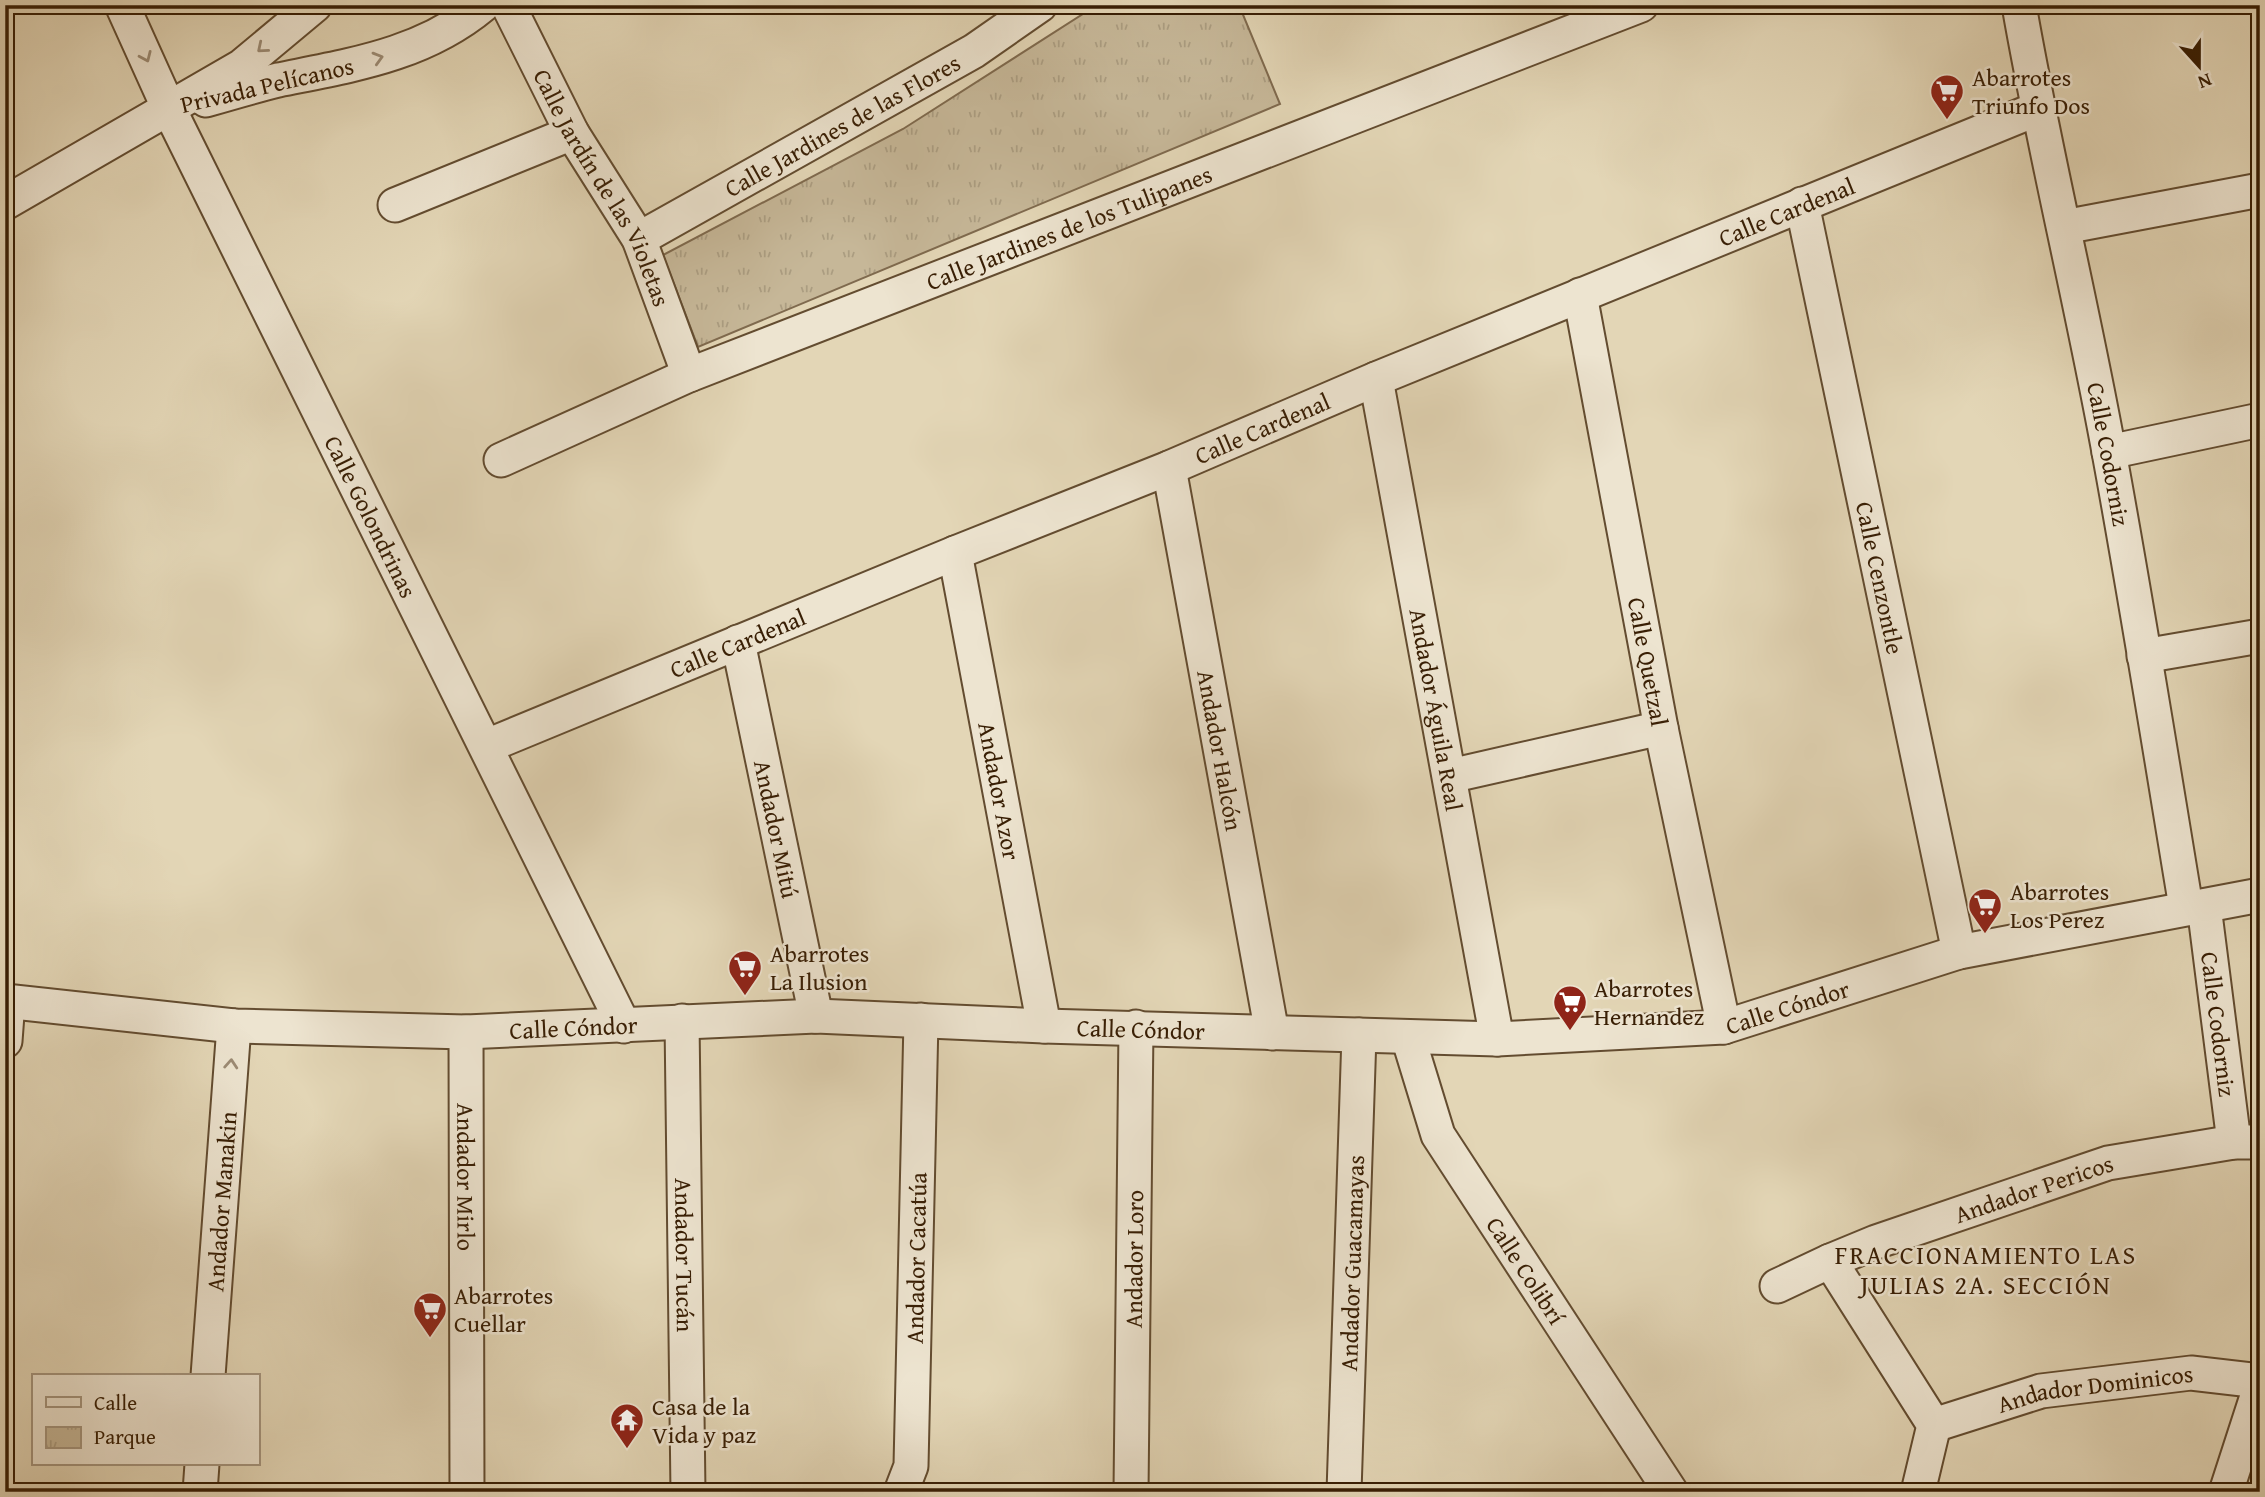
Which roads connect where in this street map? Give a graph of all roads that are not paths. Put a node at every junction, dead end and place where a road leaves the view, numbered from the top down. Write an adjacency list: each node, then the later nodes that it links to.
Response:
1 (122, 5): 9 (street, Calle Golondrinas, one-way to 9)
2 (315, 5): 9 (street, Privada Pelícanos, one-way to 9)
3 (483, 5): 9 (street, Privada Pelícanos, one-way to 3)
4 (508, 5): 10 (street, Calle Jardín de las Violetas)
5 (1040, 5): 16 (street, Calle Jardines de las Flores)
6 (1641, 5): 18 (street, Calle Jardines de los Tulipanes)
7 (2019, 5): 8 (street, Calle Codorniz)
8 (2037, 108): 13 (street, Calle Cardenal); 15 (street, Calle Codorniz)
9 (169, 109): 12 (street); 29 (street, Calle Golondrinas)
10 (572, 133): 14 (street); 16 (street, Calle Jardín de las Violetas)
11 (2260, 190): 15 (street)
12 (5, 203)
13 (1802, 204): 17 (street, Calle Cardenal); 33 (street, Calle Cenzontle)
14 (395, 205)
15 (2064, 227): 21 (street, Calle Codorniz)
16 (639, 239): 18 (street, Calle Jardín de las Violetas)
17 (1580, 295): 19 (street, Calle Cardenal); 28 (street, Calle Quetzal)
18 (689, 375): 22 (street, Calle Jardines de los Tulipanes)
19 (1376, 379): 23 (street, Calle Cardenal); 30 (street, Andador Águila Real)
20 (2260, 420): 21 (street)
21 (2109, 452): 27 (street, Calle Codorniz)
22 (501, 460)
23 (1169, 468): 24 (street, Calle Cardenal); 44 (street, Andador Halcón)
24 (955, 553): 26 (street, Calle Cardenal); 40 (street, Andador Azor)
25 (2260, 636): 27 (street)
26 (738, 642): 29 (street, Calle Cardenal); 35 (street, Andador Mitú)
27 (2144, 656): 32 (street, Calle Codorniz)
28 (1661, 728): 30 (street); 42 (street, Calle Quetzal)
29 (486, 746): 39 (street, Calle Golondrinas)
30 (1450, 776): 47 (street, Andador Águila Real)
31 (2260, 895): 32 (street, Calle Cóndor)
32 (2195, 906): 33 (street, Calle Cóndor); 49 (street, Calle Codorniz)
33 (1959, 953): 42 (street, Calle Cóndor)
34 (7, 1001): 38 (street, Calle Cóndor); 48 (street)
35 (816, 1016): 36 (street, Calle Cóndor); 37 (street, Calle Cóndor)
36 (921, 1020): 40 (street, Calle Cóndor); 60 (street, Andador Cacatúa)
37 (682, 1021): 39 (street, Calle Cóndor); 59 (street, Andador Tucán)
38 (234, 1026): 43 (street, Calle Cóndor); 52 (street, Andador Manakin, one-way to 38)
39 (624, 1026): 43 (street, Calle Cóndor)
40 (1044, 1026): 41 (street, Calle Cóndor)
41 (1136, 1027): 44 (street, Calle Cóndor); 61 (street, Andador Loro)
42 (1724, 1027): 47 (street, Calle Cóndor)
43 (466, 1032): 58 (street, Andador Mirlo)
44 (1272, 1033): 45 (street, Calle Cóndor)
45 (1359, 1035): 46 (street, Calle Cóndor); 62 (street, Andador Guacamayas)
46 (1408, 1037): 47 (street, Calle Cóndor); 63 (street, Calle Colibrí)
47 (1497, 1039)
48 (5, 1041)
49 (2247, 1142): 50 (street, Andador Pericos)
50 (1830, 1261): 51 (street, Andador Pericos); 55 (street)
51 (1777, 1286)
52 (208, 1374)
53 (2260, 1381): 55 (street, Andador Dominicos)
54 (2260, 1387): 65 (street)
55 (1934, 1425): 64 (street)
56 (202, 1466): 57 (street)
57 (200, 1492)
58 (467, 1492)
59 (688, 1492)
60 (901, 1492)
61 (1131, 1492)
62 (1344, 1492)
63 (1671, 1492)
64 (1918, 1492)
65 (2226, 1492)

